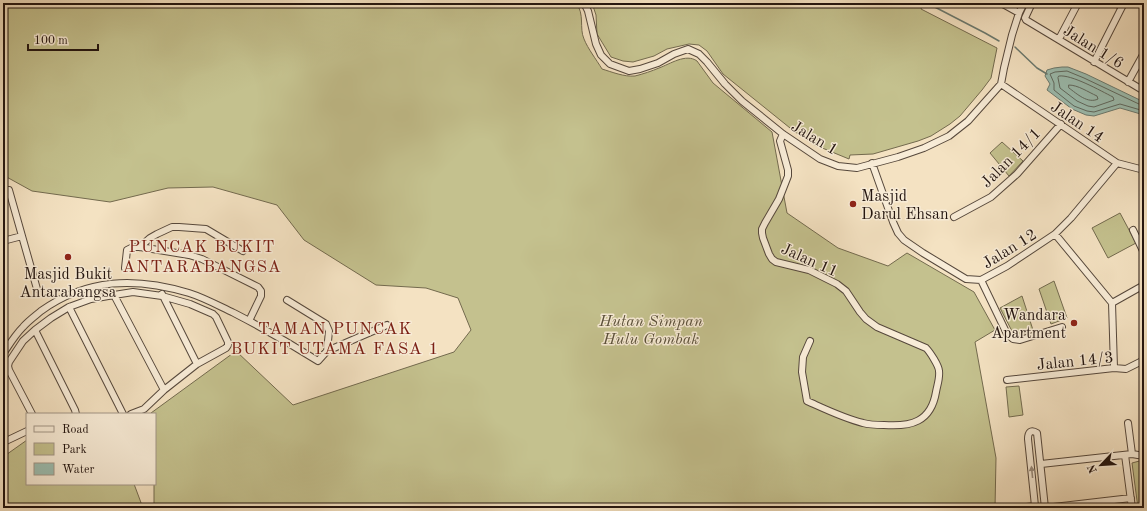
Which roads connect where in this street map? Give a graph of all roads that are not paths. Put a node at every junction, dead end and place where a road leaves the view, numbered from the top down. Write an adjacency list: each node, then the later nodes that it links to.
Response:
1 (584, 3): 16 (street, Jalan 1)
2 (1024, 3): 8 (street)
3 (1032, 3): 9 (street, Jalan 1/6)
4 (1078, 3): 9 (street)
5 (1115, 3): 7 (street)
6 (1005, 4): 8 (street)
7 (1123, 5): 11 (street)
8 (1019, 13): 13 (street)
9 (1059, 40): 11 (street, Jalan 1/6)
10 (1144, 53): 12 (street)
11 (1094, 62): 12 (street, Jalan 1/6)
12 (1128, 82): 14 (street, Jalan 1/6)
13 (1001, 84): 15 (street, Jalan 14); 17 (street, Jalan 1)
14 (1144, 91)
15 (1061, 124): 18 (street, Jalan 14); 21 (street, Jalan 14/1)
16 (783, 134): 17 (street, Jalan 1); 43 (street, Jalan 11)
17 (872, 163): 30 (street, Jalan 12)
18 (1117, 163): 19 (street, Jalan 14); 23 (street, Jalan 12)
19 (1144, 170)
20 (9, 190): 24 (street)
21 (954, 217)
22 (1133, 230): 28 (street)
23 (1055, 234): 30 (street, Jalan 12); 37 (street)
24 (22, 236): 25 (street); 33 (street)
25 (3, 241)
26 (140, 247): 27 (street); 29 (street); 39 (street)
27 (242, 251)
28 (1144, 253)
29 (125, 268)
30 (981, 280): 41 (street)
31 (1144, 285): 37 (street)
32 (162, 287): 35 (street); 39 (street); 44 (street)
33 (37, 289)
34 (114, 294): 35 (street); 38 (street); 50 (street)
35 (162, 296): 47 (street); 47 (street)
36 (287, 300): 45 (street)
37 (1112, 303): 48 (street)
38 (69, 307): 42 (street); 53 (street)
39 (249, 321): 45 (street)
40 (387, 325): 45 (street)
41 (1062, 327)
42 (35, 330): 51 (street); 52 (street)
43 (810, 341)
44 (4, 350)
45 (326, 350)
46 (1144, 360): 48 (street, Jalan 14/3)
47 (197, 364): 50 (street)
48 (1114, 368): 49 (street, Jalan 14/3)
49 (1007, 380)
50 (164, 390): 54 (street)
51 (31, 413)
52 (76, 413)
53 (122, 413)
54 (134, 413)
55 (1128, 422): 58 (street)
56 (26, 431): 57 (street)
57 (5, 440)
58 (1129, 455): 59 (street); 60 (street); 61 (street)
59 (1144, 456)
60 (1040, 464): 62 (street, one-way to 60); 64 (street)
61 (1131, 498): 64 (street); 65 (street)
62 (1036, 506): 63 (street); 64 (street)
63 (1018, 508)
64 (1045, 508)
65 (1132, 508)

